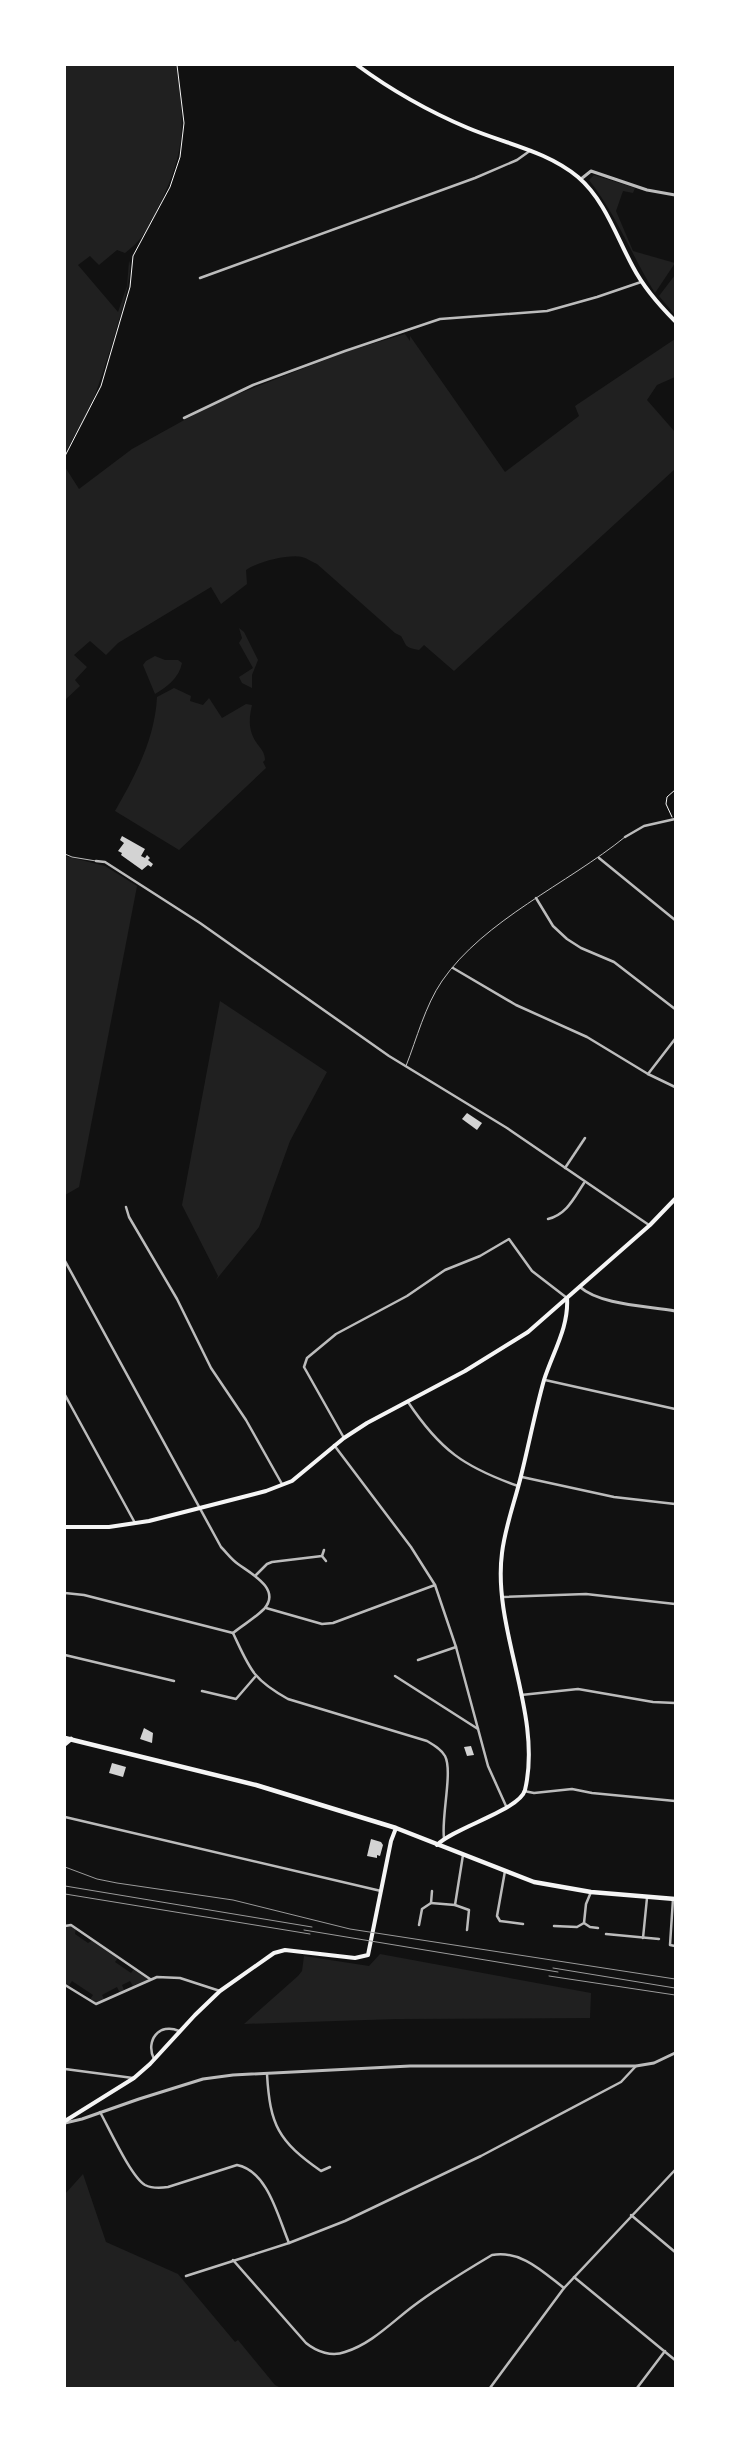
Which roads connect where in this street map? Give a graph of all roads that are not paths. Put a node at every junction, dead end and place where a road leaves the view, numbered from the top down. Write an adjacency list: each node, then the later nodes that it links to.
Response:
1 (356, 65): 2 (main road)
2 (530, 150): 3 (main road); 5 (street)
3 (580, 179): 4 (street); 6 (main road)
4 (675, 195)
5 (200, 278)
6 (642, 282): 7 (main road); 8 (street)
7 (675, 321)
8 (184, 418)
9 (674, 819): 10 (street)
10 (624, 837): 12 (lane)
11 (65, 854): 13 (lane)
12 (599, 858): 14 (lane); 15 (street)
13 (96, 861): 19 (street)
14 (536, 898): 16 (lane); 17 (street)
15 (675, 920)
16 (453, 968): 19 (lane); 20 (street)
17 (675, 1009)
18 (675, 1039): 20 (street)
19 (406, 1067): 23 (street)
20 (648, 1074): 21 (street)
21 (675, 1087)
22 (585, 1138): 23 (street)
23 (564, 1168): 24 (street)
24 (584, 1183): 27 (street); 28 (street)
25 (675, 1199): 28 (main road)
26 (126, 1207): 40 (street)
27 (548, 1219)
28 (650, 1225): 30 (main road)
29 (65, 1261): 43 (street)
30 (580, 1287): 31 (main road); 32 (street)
31 (567, 1298): 33 (main road); 35 (main road); 37 (street)
32 (675, 1311)
33 (544, 1380): 36 (street); 39 (main road)
34 (65, 1395): 44 (street)
35 (407, 1401): 37 (main road); 41 (street)
36 (675, 1409)
37 (344, 1438): 38 (main road)
38 (334, 1446): 40 (main road); 50 (street)
39 (521, 1477): 41 (main road); 42 (street)
40 (282, 1486): 43 (main road)
41 (518, 1486): 52 (main road)
42 (675, 1504)
43 (201, 1508): 44 (main road); 49 (street)
44 (136, 1524): 45 (main road)
45 (65, 1527)
46 (324, 1550): 47 (street)
47 (322, 1556): 48 (street); 49 (street)
48 (326, 1561)
49 (256, 1576): 54 (street)
50 (435, 1585): 54 (street); 56 (street)
51 (65, 1593): 55 (street)
52 (501, 1598): 53 (street); 63 (main road)
53 (675, 1604)
54 (265, 1608): 55 (street)
55 (233, 1633): 60 (street)
56 (456, 1647): 58 (street); 65 (street)
57 (65, 1655): 61 (street)
58 (418, 1660)
59 (395, 1676): 65 (street)
60 (255, 1677): 62 (street); 74 (street)
61 (174, 1681)
62 (202, 1691)
63 (521, 1695): 64 (street); 69 (main road)
64 (675, 1703)
65 (478, 1729): 71 (street)
66 (65, 1738): 67 (highway)
67 (71, 1740): 68 (highway); 73 (highway)
68 (65, 1744)
69 (524, 1791): 70 (street); 71 (main road)
70 (675, 1801)
71 (506, 1806): 74 (main road)
72 (65, 1817): 79 (street)
73 (396, 1828): 75 (highway); 79 (main road)
74 (444, 1838): 75 (main road)
75 (437, 1845): 76 (highway)
76 (463, 1855): 77 (highway); 84 (street)
77 (505, 1871): 80 (highway); 86 (street)
78 (432, 1891): 83 (street)
79 (381, 1892): 98 (main road)
80 (591, 1892): 81 (highway); 85 (street)
81 (647, 1898): 82 (highway); 93 (street)
82 (674, 1899): 95 (street)
83 (430, 1903): 84 (street); 87 (street)
84 (455, 1905): 91 (street)
85 (584, 1923): 89 (street); 90 (street)
86 (522, 1924)
87 (419, 1925)
88 (65, 1926): 96 (street)
89 (554, 1926)
90 (598, 1928)
91 (467, 1930)
92 (606, 1934): 93 (street)
93 (643, 1938): 94 (street)
94 (659, 1940)
95 (675, 1946)
96 (150, 1979): 97 (street); 98 (street)
97 (65, 1985)
98 (220, 1991): 99 (main road)
99 (179, 2031): 101 (main road); 101 (street)
100 (675, 2053): 102 (street)
101 (154, 2060): 105 (main road)
102 (636, 2066): 104 (street); 111 (street)
103 (65, 2069): 105 (street)
104 (266, 2072): 106 (street); 108 (street)
105 (134, 2078): 107 (main road)
106 (100, 2112): 107 (street); 111 (street)
107 (65, 2122)
108 (330, 2167)
109 (675, 2170): 110 (street)
110 (631, 2215): 112 (street); 115 (street)
111 (289, 2242): 113 (street)
112 (675, 2252)
113 (233, 2260): 114 (street); 116 (street)
114 (186, 2276)
115 (574, 2277): 116 (street); 117 (street)
116 (564, 2288): 119 (street)
117 (665, 2351): 118 (street); 120 (street)
118 (675, 2360)
119 (490, 2388)
120 (637, 2388)

